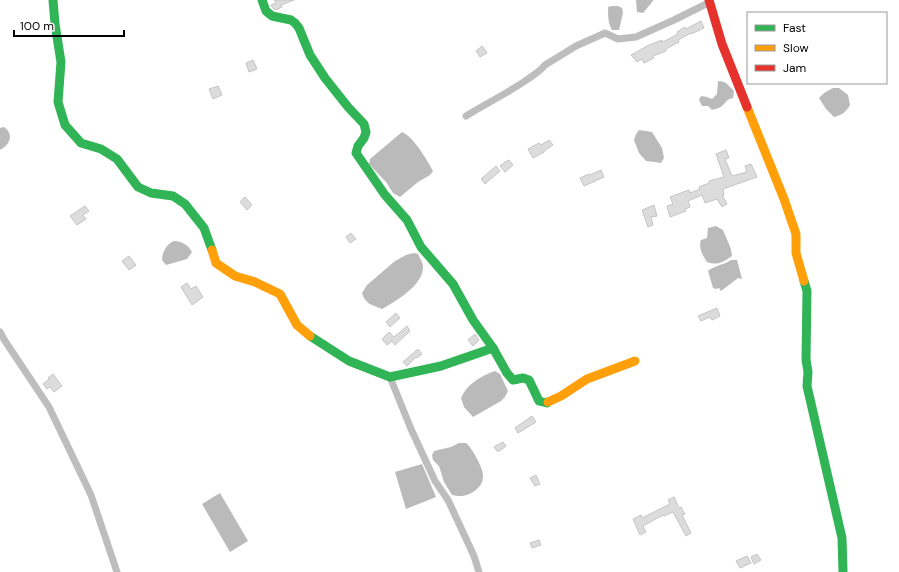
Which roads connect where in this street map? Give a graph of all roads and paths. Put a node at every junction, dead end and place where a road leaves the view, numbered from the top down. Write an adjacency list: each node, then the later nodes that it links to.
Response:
1 (53, 0): 8 (street)
2 (262, 0): 6 (street)
3 (710, 1): 4 (street); 11 (street)
4 (466, 116)
5 (0, 332): 9 (street)
6 (493, 348): 7 (street); 8 (street)
7 (635, 361)
8 (390, 377): 10 (street)
9 (117, 572)
10 (479, 572)
11 (843, 572)

